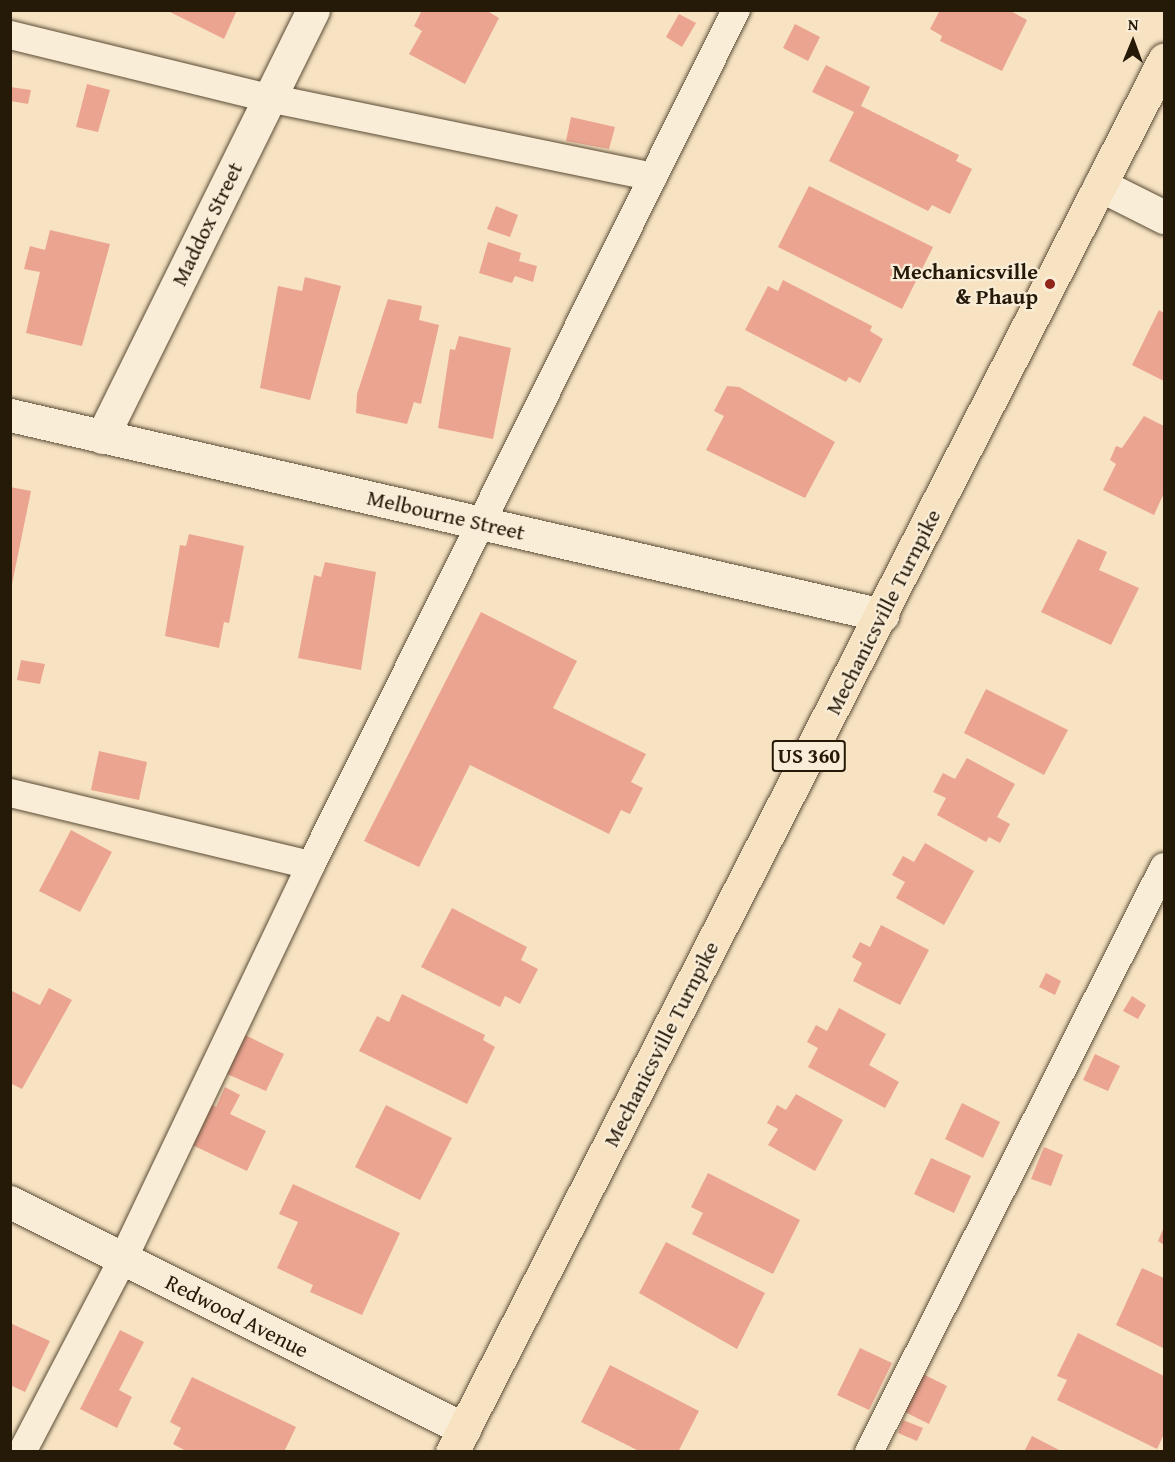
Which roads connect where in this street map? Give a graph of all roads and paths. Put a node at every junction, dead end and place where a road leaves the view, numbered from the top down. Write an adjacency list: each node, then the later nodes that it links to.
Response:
1 (313, 10): 5 (street, Maddox Street)
2 (736, 10): 6 (lane)
3 (10, 35): 5 (lane)
4 (1164, 60): 7 (main road, Mechanicsville Turnpike / US 360)
5 (269, 98): 6 (lane); 10 (street, Maddox Street)
6 (653, 177): 11 (lane)
7 (1100, 185): 8 (street); 12 (main road, Mechanicsville Turnpike / US 360)
8 (1164, 217)
9 (10, 415): 10 (street, Melbourne Street)
10 (102, 437): 11 (street, Melbourne Street)
11 (481, 523): 12 (street, Melbourne Street); 14 (lane)
12 (882, 615): 18 (main road, Mechanicsville Turnpike / US 360)
13 (10, 793): 14 (lane)
14 (310, 865): 17 (lane)
15 (1164, 867): 20 (lane)
16 (10, 1202): 17 (street, Redwood Avenue)
17 (123, 1259): 18 (street, Redwood Avenue); 19 (lane)
18 (458, 1440)
19 (22, 1452)
20 (869, 1452)

